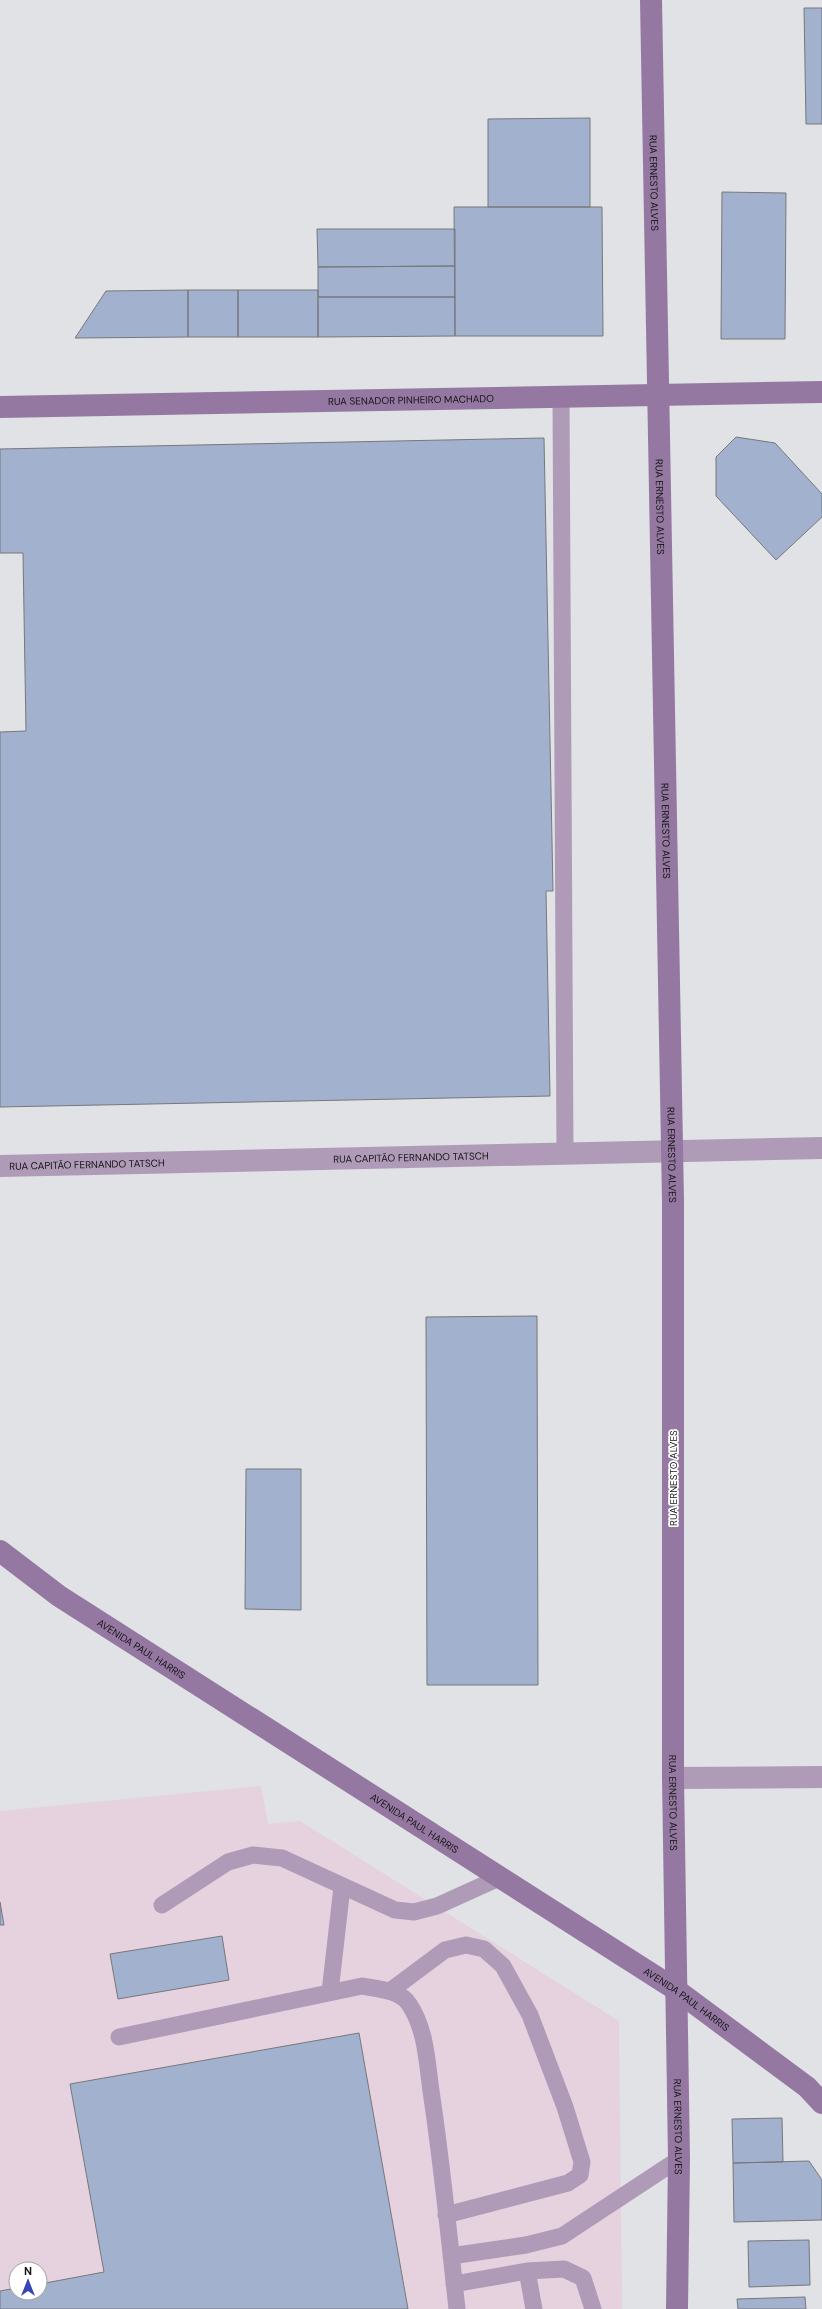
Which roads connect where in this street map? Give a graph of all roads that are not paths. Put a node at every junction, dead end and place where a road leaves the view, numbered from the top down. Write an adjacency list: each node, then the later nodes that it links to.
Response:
1 (651, 0): 3 (main road, RUA ERNESTO ALVES)
2 (822, 392): 3 (main road, RUA SENADOR PINHEIRO MACHADO)
3 (660, 395): 4 (main road, RUA SENADOR PINHEIRO MACHADO); 7 (main road, RUA ERNESTO ALVES)
4 (561, 397): 5 (main road, RUA SENADOR PINHEIRO MACHADO); 8 (lane)
5 (0, 407)
6 (822, 1148): 7 (street, RUA CAPITÃO FERNANDO TATSCH)
7 (672, 1150): 8 (street, RUA CAPITÃO FERNANDO TATSCH); 12 (main road, RUA ERNESTO ALVES)
8 (565, 1153): 9 (street, RUA CAPITÃO FERNANDO TATSCH)
9 (0, 1166)
10 (0, 1551): 13 (main road, AVENIDA PAUL HARRIS)
11 (822, 1777): 12 (street)
12 (672, 1778): 16 (main road, RUA ERNESTO ALVES)
13 (501, 1877): 14 (lane); 16 (main road, AVENIDA PAUL HARRIS)
14 (342, 1887): 15 (lane); 18 (lane)
15 (162, 1905)
16 (676, 1988): 20 (main road, AVENIDA PAUL HARRIS); 21 (main road, RUA ERNESTO ALVES)
17 (390, 1991): 18 (lane); 22 (lane); 22 (lane)
18 (330, 1992): 19 (lane)
19 (119, 2037)
20 (822, 2103)
21 (679, 2159): 23 (lane); 29 (main road, RUA ERNESTO ALVES)
22 (446, 2215): 23 (lane)
23 (451, 2256): 25 (lane)
24 (528, 2270): 25 (lane); 27 (lane); 28 (lane)
25 (454, 2284): 26 (lane)
26 (457, 2309)
27 (534, 2309)
28 (593, 2309)
29 (677, 2309)

